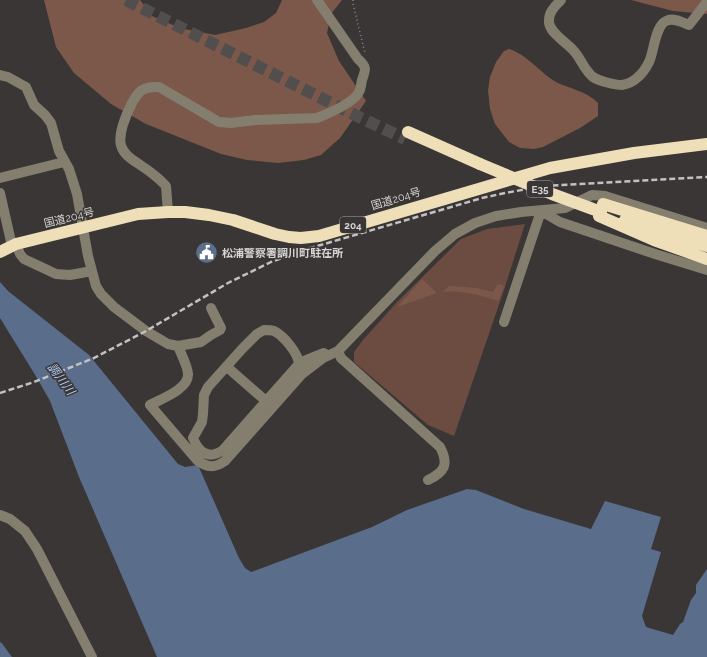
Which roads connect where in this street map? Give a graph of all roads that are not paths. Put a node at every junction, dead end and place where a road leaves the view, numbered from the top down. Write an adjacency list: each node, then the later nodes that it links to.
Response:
1 (317, 0): 12 (street)
2 (561, 0): 3 (street)
3 (707, 2)
4 (0, 75): 7 (street)
5 (407, 136): 11 (highway, bridge)
6 (707, 144): 12 (highway, 国道204号 / 204)
7 (64, 162): 8 (street); 13 (street)
8 (0, 178)
9 (0, 194): 16 (street)
10 (541, 211): 14 (street); 21 (street); 24 (street); 26 (street)
11 (601, 211): 15 (highway); 17 (highway); 18 (highway); 20 (highway)
12 (168, 212): 13 (highway, 国道204号 / 204)
13 (84, 227): 16 (highway, 国道204号 / 204); 22 (street)
14 (707, 228)
15 (707, 236)
16 (14, 245): 19 (highway, 国道204号 / 204); 22 (street)
17 (707, 246)
18 (707, 251)
19 (0, 252)
20 (707, 259)
21 (707, 270)
22 (92, 271): 25 (street)
23 (211, 308): 25 (street)
24 (504, 322)
25 (178, 346): 26 (street)
26 (338, 351): 27 (street); 30 (street)
27 (299, 364): 28 (street); 29 (street)
28 (227, 367): 29 (street); 29 (street)
29 (266, 401)
30 (428, 480)
31 (0, 515): 32 (street)
32 (92, 657)

